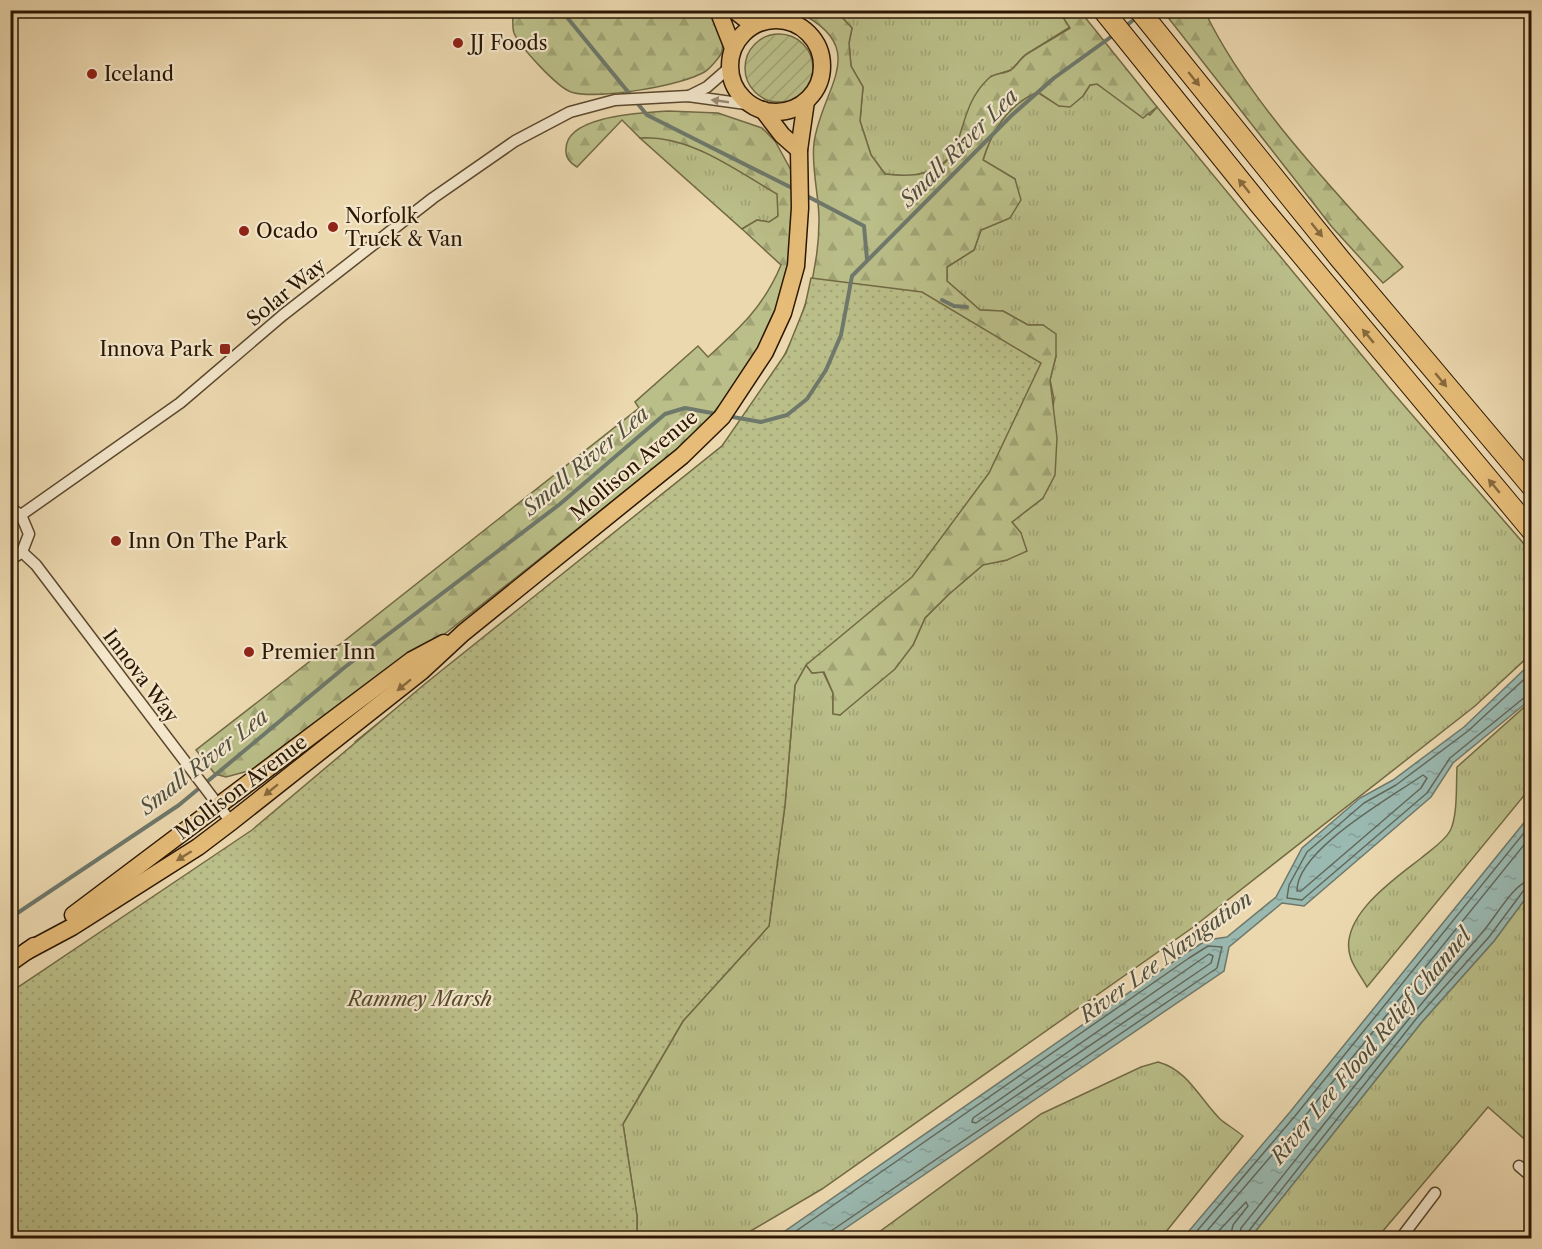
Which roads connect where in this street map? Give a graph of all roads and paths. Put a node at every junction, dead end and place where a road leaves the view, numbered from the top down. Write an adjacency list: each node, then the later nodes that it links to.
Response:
1 (718, 10): 6 (main road)
2 (734, 10): 5 (main road)
3 (1103, 10): 15 (highway, one-way to 3)
4 (1139, 10): 12 (highway, one-way to 12)
5 (753, 25): 6 (main road); 9 (main road, Mollison Avenue)
6 (733, 48): 7 (main road)
7 (730, 67): 8 (street, Solar Way); 10 (main road)
8 (688, 96): 10 (street, Solar Way, one-way to 8); 14 (street, Solar Way)
9 (806, 101): 10 (main road); 11 (main road, Mollison Avenue)
10 (758, 108): 11 (main road)
11 (799, 150): 18 (main road, Mollison Avenue)
12 (1532, 487)
13 (10, 508): 14 (street)
14 (21, 515): 16 (street)
15 (1532, 531)
16 (22, 552): 17 (street); 19 (street, Innova Way)
17 (10, 560)
18 (463, 633): 19 (main road, Mollison Avenue); 20 (main road, Mollison Avenue, one-way to 20)
19 (218, 805): 20 (street, Innova Way); 21 (main road, Mollison Avenue)
20 (231, 822): 21 (main road, Mollison Avenue, one-way to 21)
21 (27, 951): 22 (main road, Mollison Avenue)
22 (10, 963)
23 (1519, 1166): 24 (street)
24 (1532, 1177)
25 (1435, 1193): 26 (street)
26 (1401, 1239)

